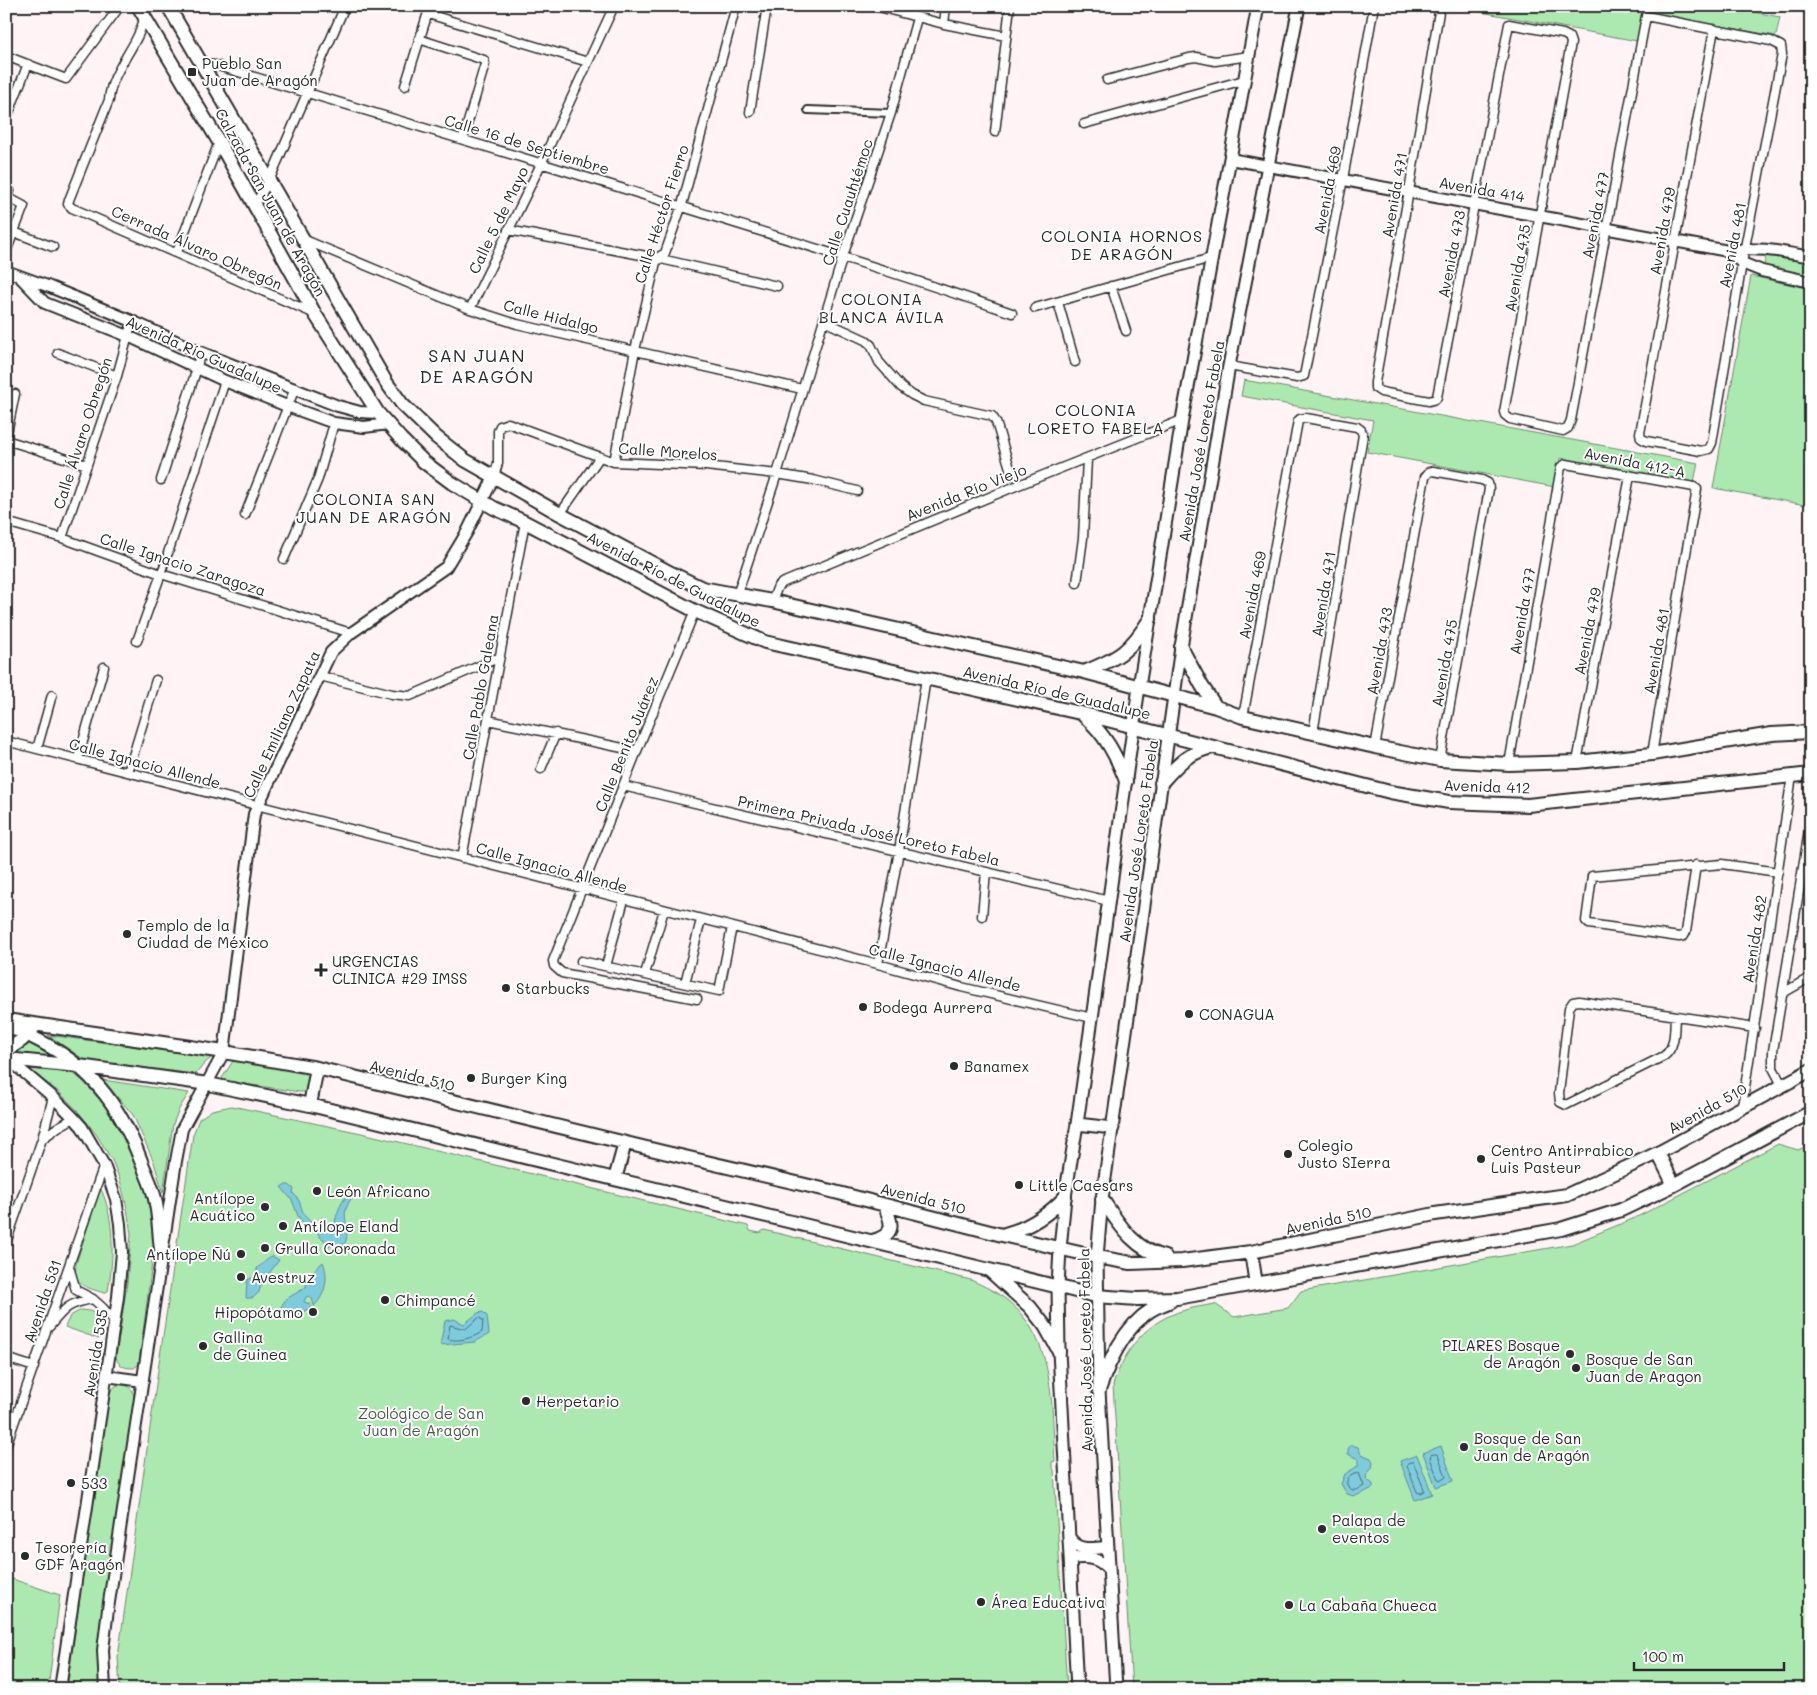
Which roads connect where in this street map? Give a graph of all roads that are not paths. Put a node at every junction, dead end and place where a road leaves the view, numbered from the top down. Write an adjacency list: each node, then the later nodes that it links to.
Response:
1 (120, 6): 25 (street)
2 (168, 6): 26 (main road, Calzada San Juan de Aragón)
3 (345, 6): 30 (street)
4 (614, 6): 24 (street, Calle 5 de Mayo)
5 (736, 6): 47 (street, Calle Héctor Fierro)
6 (767, 6): 32 (street)
7 (875, 6): 16 (street)
8 (946, 6): 17 (street)
9 (1010, 6): 20 (street)
10 (1258, 6): 23 (main road, Avenida José Loreto Fabela)
11 (1299, 6): 41 (main road, Avenida José Loreto Fabela)
12 (1374, 6): 42 (street, Avenida 469)
13 (1440, 6): 45 (street, Avenida 471)
14 (429, 10): 21 (street); 24 (street)
15 (141, 12): 38 (main road, Calzada San Juan de Aragón); 59 (street, Cerrada Álvaro Obregón)
16 (917, 18): 17 (street); 33 (street, Calle Cuauhtémoc)
17 (944, 24): 20 (street)
18 (1509, 24): 46 (street, Avenida 473); 49 (street, Avenida 475)
19 (1714, 29): 50 (street, Avenida 477); 54 (street, Avenida 479); 56 (street, Avenida 481)
20 (1006, 36): 36 (street)
21 (419, 39): 29 (street); 37 (street)
22 (6, 56): 25 (street)
23 (1249, 56): 27 (street); 28 (main road, Avenida José Loreto Fabela)
24 (588, 62): 40 (street, Calle 5 de Mayo)
25 (28, 64): 34 (street)
26 (201, 64): 30 (street, Calle 16 de Septiembre); 43 (main road, Calzada San Juan de Aragón)
27 (1107, 80)
28 (1244, 80): 35 (street); 39 (main road, Avenida José Loreto Fabela)
29 (405, 86)
30 (307, 92): 37 (street, Calle 16 de Septiembre); 43 (street)
31 (808, 110): 33 (street)
32 (750, 112)
33 (891, 113): 60 (street, Calle Cuauhtémoc)
34 (6, 120)
35 (1084, 124)
36 (995, 132)
37 (463, 139): 40 (street, Calle 16 de Septiembre)
38 (219, 142): 48 (main road, Calzada San Juan de Aragón); 59 (street)
39 (1230, 158): 41 (street, Avenida 414); 62 (main road, Avenida José Loreto Fabela)
40 (541, 164): 47 (street, Calle 16 de Septiembre); 52 (street, Calle 5 de Mayo)
41 (1269, 165): 42 (street, Avenida 414); 83 (main road, Avenida José Loreto Fabela)
42 (1343, 179): 45 (street, Avenida 414); 83 (street, Avenida 469)
43 (269, 181): 48 (street); 53 (main road, Calzada San Juan de Aragón)
44 (10, 190): 51 (street)
45 (1409, 191): 46 (street, Avenida 414); 91 (street, Avenida 471)
46 (1475, 203): 49 (street, Avenida 414); 91 (street, Avenida 473)
47 (682, 205): 60 (street, Calle 16 de Septiembre); 61 (street, Calle Héctor Fierro)
48 (254, 206): 74 (main road, Calzada San Juan de Aragón)
49 (1541, 215): 50 (street, Avenida 414); 96 (street, Avenida 475)
50 (1606, 228): 54 (street, Avenida 414); 96 (street, Avenida 477)
51 (10, 230): 55 (street); 58 (street)
52 (508, 230): 61 (street); 72 (street, Calle 5 de Mayo)
53 (303, 239): 72 (street, Calle Hidalgo); 87 (main road, Calzada San Juan de Aragón)
54 (1675, 240): 57 (street, Avenida 414); 99 (street, Avenida 479)
55 (53, 247)
56 (1746, 248): 57 (street, Avenida 414); 63 (street, Avenida 414); 64 (street, Avenida 481)
57 (1728, 251): 64 (street, Avenida 414)
58 (6, 252)
59 (177, 252): 74 (street, Cerrada Álvaro Obregón)
60 (844, 256): 73 (street, Calle 16 de Septiembre); 75 (street, Calle Cuauhtémoc)
61 (658, 258): 68 (street); 79 (street, Calle Héctor Fierro)
62 (1211, 258): 69 (street); 95 (main road, Avenida José Loreto Fabela)
63 (1811, 258)
64 (1742, 263): 67 (street, Avenida 414); 101 (street, Avenida 481)
65 (6, 271): 66 (street, Avenida Río Guadalupe)
66 (20, 278): 76 (street, Avenida Río Guadalupe); 78 (street, Avenida Río Guadalupe)
67 (1811, 282)
68 (778, 286)
69 (1111, 286): 70 (street); 77 (street)
70 (1058, 302): 71 (street); 82 (street)
71 (1036, 308)
72 (470, 309): 79 (street, Calle Hidalgo)
73 (1012, 313)
74 (315, 314): 93 (main road, Calzada San Juan de Aragón)
75 (824, 320): 89 (street, Calle Cuauhtémoc); 108 (street)
76 (132, 321): 78 (street, Calle Álvaro Obregón); 80 (street, Avenida Río Guadalupe)
77 (1126, 331)
78 (128, 336): 84 (street, Avenida Río Guadalupe); 85 (street, Calle Álvaro Obregón)
79 (635, 350): 89 (street, Calle Hidalgo); 104 (street, Calle Héctor Fierro)
80 (200, 352): 84 (street); 88 (street, Avenida Río Guadalupe)
81 (58, 353): 85 (street)
82 (1075, 362)
83 (1229, 366): 131 (main road, Avenida José Loreto Fabela)
84 (197, 368): 86 (street, Avenida Río Guadalupe); 111 (street)
85 (117, 376): 106 (street, Calle Álvaro Obregón)
86 (225, 381): 92 (street, Avenida Río Guadalupe); 121 (street)
87 (386, 382): 110 (main road, Avenida Río de Guadalupe)
88 (295, 388): 92 (street); 93 (street, Avenida Río Guadalupe)
89 (802, 389): 107 (street, Calle Cuauhtémoc)
90 (15, 394): 100 (street)
91 (1436, 399)
92 (287, 406): 97 (street, Avenida Río Guadalupe); 117 (street)
93 (378, 413): 98 (main road, Avenida Río de Guadalupe)
94 (1300, 419): 143 (street, Avenida 469); 148 (street, Avenida 471)
95 (1182, 420): 103 (street, Avenida Río Viejo); 128 (main road, Avenida José Loreto Fabela)
96 (1571, 420)
97 (334, 423): 98 (street, Avenida Río Guadalupe); 122 (street)
98 (389, 424): 115 (main road, Avenida Río de Guadalupe)
99 (1641, 438): 101 (street, Avenida 412-A)
100 (6, 439): 106 (street)
101 (1709, 449)
102 (599, 458): 104 (street, Calle Morelos); 110 (street, Calle Morelos); 116 (street)
103 (1087, 458): 124 (street); 126 (street, Avenida Río Viejo)
104 (614, 462): 107 (street, Calle Morelos)
105 (1564, 464): 109 (street, Avenida 412-A); 159 (street, Avenida 477)
106 (86, 465): 120 (street, Calle Álvaro Obregón)
107 (776, 474): 113 (street, Calle Morelos); 125 (street, Calle Cuauhtémoc)
108 (1012, 475)
109 (1630, 476): 114 (street, Avenida 412-A); 158 (street, Avenida 479)
110 (494, 477): 115 (street, Calle Emiliano Zapata); 116 (main road, Avenida Río de Guadalupe)
111 (162, 480)
112 (1488, 483): 152 (street, Avenida 473); 157 (street, Avenida 475)
113 (857, 491)
114 (1697, 493): 155 (street, Avenida 481)
115 (482, 501): 119 (main road, Avenida Río de Guadalupe); 129 (street, Calle Emiliano Zapata)
116 (560, 514): 125 (main road, Avenida Río de Guadalupe)
117 (245, 515)
118 (6, 522): 120 (street, Calle Ignacio Zaragoza)
119 (524, 522): 127 (main road, Avenida Río de Guadalupe); 132 (street, Calle Pablo Galeana)
120 (62, 538): 123 (street, Calle Ignacio Zaragoza)
121 (168, 553): 123 (street)
122 (284, 559)
123 (160, 574): 129 (street, Calle Ignacio Zaragoza); 130 (street)
124 (1077, 583)
125 (737, 594): 126 (main road, Avenida Río de Guadalupe)
126 (772, 602): 134 (main road, Avenida Río de Guadalupe)
127 (695, 611): 136 (main road, Avenida Río de Guadalupe); 154 (street, Calle Benito Juárez)
128 (1150, 619): 134 (main road); 138 (main road, Avenida José Loreto Fabela)
129 (351, 633): 135 (street, Calle Emiliano Zapata)
130 (138, 641)
131 (1181, 647): 140 (main road, Avenida José Loreto Fabela); 141 (main road)
132 (500, 657): 135 (street); 144 (street, Calle Pablo Galeana)
133 (104, 667): 156 (street)
134 (1084, 672): 138 (main road, Avenida Río de Guadalupe)
135 (320, 676): 167 (street, Calle Emiliano Zapata)
136 (926, 678): 142 (main road, Avenida Río de Guadalupe); 169 (street)
137 (156, 680): 161 (street)
138 (1139, 687): 140 (main road, Avenida Río de Guadalupe); 145 (main road, Avenida José Loreto Fabela)
139 (52, 694): 153 (street)
140 (1175, 696): 141 (main road, Avenida 412); 149 (main road, Avenida José Loreto Fabela)
141 (1216, 707): 143 (main road, Avenida 412)
142 (1080, 713): 145 (main road, Avenida Río de Guadalupe); 164 (main road)
143 (1243, 717): 148 (main road, Avenida 412)
144 (488, 720): 147 (street); 170 (street, Calle Pablo Galeana)
145 (1133, 727): 149 (main road, Avenida Río de Guadalupe); 164 (main road, Avenida José Loreto Fabela)
146 (1811, 732): 155 (main road, Avenida 412)
147 (556, 733): 154 (street); 160 (street)
148 (1313, 733): 152 (main road, Avenida 412)
149 (1169, 736): 151 (main road, Avenida 412); 165 (main road, Avenida José Loreto Fabela)
150 (6, 741): 153 (street, Calle Ignacio Allende)
151 (1214, 747): 163 (main road, Avenida 412); 165 (main road)
152 (1375, 747): 157 (main road, Avenida 412)
153 (37, 749): 156 (street, Calle Ignacio Allende)
154 (637, 751): 166 (street, Calle Benito Juárez)
155 (1652, 754): 158 (main road, Avenida 412)
156 (78, 759): 161 (street, Calle Ignacio Allende)
157 (1440, 760): 159 (main road, Avenida 412)
158 (1577, 762): 159 (main road, Avenida 412)
159 (1509, 764)
160 (541, 769)
161 (128, 772): 167 (street, Calle Ignacio Allende)
162 (1811, 774): 163 (main road, Avenida 412)
163 (1792, 776): 173 (street, Avenida 482)
164 (1126, 781): 176 (main road, Avenida José Loreto Fabela)
165 (1162, 783): 208 (main road, Avenida José Loreto Fabela)
166 (623, 786): 169 (street, Primera Privada José Loreto Fabela); 174 (street, Calle Benito Juárez)
167 (258, 807): 170 (street, Calle Ignacio Allende); 195 (street, Calle Emiliano Zapata)
168 (1811, 818): 187 (street)
169 (899, 851): 172 (street, Primera Privada José Loreto Fabela); 182 (street)
170 (462, 858): 174 (street, Calle Ignacio Allende)
171 (1696, 865): 171 (street); 173 (street)
172 (986, 872): 176 (street, Primera Privada José Loreto Fabela); 178 (street)
173 (1778, 872): 193 (street, Avenida 482)
174 (583, 889): 175 (street, Calle Ignacio Allende); 188 (street, Calle Benito Juárez)
175 (624, 900): 177 (street, Calle Ignacio Allende); 183 (street)
176 (1108, 901): 190 (main road, Avenida José Loreto Fabela)
177 (664, 910): 179 (street, Calle Ignacio Allende); 184 (street)
178 (982, 916)
179 (702, 920): 180 (street, Calle Ignacio Allende); 186 (street)
180 (732, 927): 182 (street, Calle Ignacio Allende); 186 (street)
181 (581, 961): 183 (street)
182 (878, 964): 190 (street, Calle Ignacio Allende)
183 (606, 966): 184 (street)
184 (645, 974): 186 (street)
185 (1811, 978): 187 (street)
186 (685, 984)
187 (1783, 993): 201 (street)
188 (697, 999)
189 (1675, 1016): 189 (street); 193 (street)
190 (1092, 1018): 207 (main road, Avenida José Loreto Fabela)
191 (6, 1020): 194 (main road, Avenida 510)
192 (6, 1026): 194 (main road)
193 (1754, 1028): 204 (street, Avenida 482)
194 (32, 1029): 195 (main road, Avenida 510); 196 (main road); 197 (main road)
195 (224, 1052): 198 (main road, Avenida 510); 200 (street)
196 (7, 1056): 197 (main road); 202 (street, Avenida 535)
197 (79, 1066): 200 (main road); 221 (main road)
198 (317, 1068): 203 (main road); 210 (main road, Avenida 510)
199 (1811, 1070): 201 (main road, Avenida 510)
200 (208, 1084): 203 (main road); 221 (street)
201 (1782, 1086): 204 (main road, Avenida 510)
202 (53, 1097): 206 (street, Avenida 535); 209 (street)
203 (310, 1105): 213 (main road)
204 (1742, 1107): 211 (main road, Avenida 510)
205 (1811, 1112): 214 (main road)
206 (74, 1118): 209 (street); 212 (street, Avenida 535)
207 (1077, 1124): 208 (main road); 215 (main road, Avenida José Loreto Fabela)
208 (1113, 1128): 216 (main road, Avenida José Loreto Fabela)
209 (42, 1139): 220 (street)
210 (625, 1143): 213 (main road); 217 (main road, Avenida 510)
211 (1658, 1153): 214 (main road); 223 (main road, Avenida 510)
212 (104, 1165): 226 (street, Avenida 531); 233 (street, Avenida 535)
213 (615, 1179): 219 (main road)
214 (1674, 1185): 228 (main road)
215 (1066, 1197): 218 (main road); 222 (main road, Avenida José Loreto Fabela)
216 (1102, 1199): 224 (main road, Avenida José Loreto Fabela); 225 (main road)
217 (884, 1205): 218 (main road, Avenida 510); 219 (main road)
218 (1002, 1235): 222 (main road, Avenida 510)
219 (872, 1240): 227 (main road)
220 (6, 1243)
221 (161, 1249): 239 (street)
222 (1060, 1249): 224 (main road, Avenida 510); 229 (main road, Avenida José Loreto Fabela)
223 (1252, 1252): 225 (main road, Avenida 510); 228 (main road)
224 (1097, 1257): 225 (main road, Avenida 510); 230 (main road, Avenida José Loreto Fabela)
225 (1182, 1261)
226 (69, 1265): 232 (street); 234 (street, Avenida 531)
227 (988, 1269): 229 (main road); 235 (main road)
228 (1256, 1284): 231 (main road)
229 (1058, 1286): 230 (main road); 235 (main road, Avenida José Loreto Fabela)
230 (1096, 1296): 231 (main road); 240 (main road, Avenida José Loreto Fabela)
231 (1178, 1298): 240 (main road)
232 (93, 1300): 233 (street); 234 (street)
233 (115, 1322): 238 (street, Avenida 535)
234 (46, 1331): 237 (street, Avenida 531)
235 (1059, 1352): 242 (main road, Avenida José Loreto Fabela)
236 (6, 1358): 237 (street)
237 (34, 1367): 241 (street, Avenida 531)
238 (106, 1376): 239 (street); 247 (street, Avenida 535)
239 (143, 1381): 248 (street)
240 (1099, 1390): 243 (main road, Avenida José Loreto Fabela)
241 (6, 1446)
242 (1069, 1537): 243 (main road); 244 (main road, Avenida José Loreto Fabela)
243 (1108, 1548): 245 (main road, Avenida José Loreto Fabela)
244 (1070, 1559): 245 (main road); 249 (main road, Avenida José Loreto Fabela)
245 (1109, 1570): 246 (main road, Avenida José Loreto Fabela)
246 (1113, 1688)
247 (60, 1689)
248 (105, 1689)
249 (1078, 1689)

